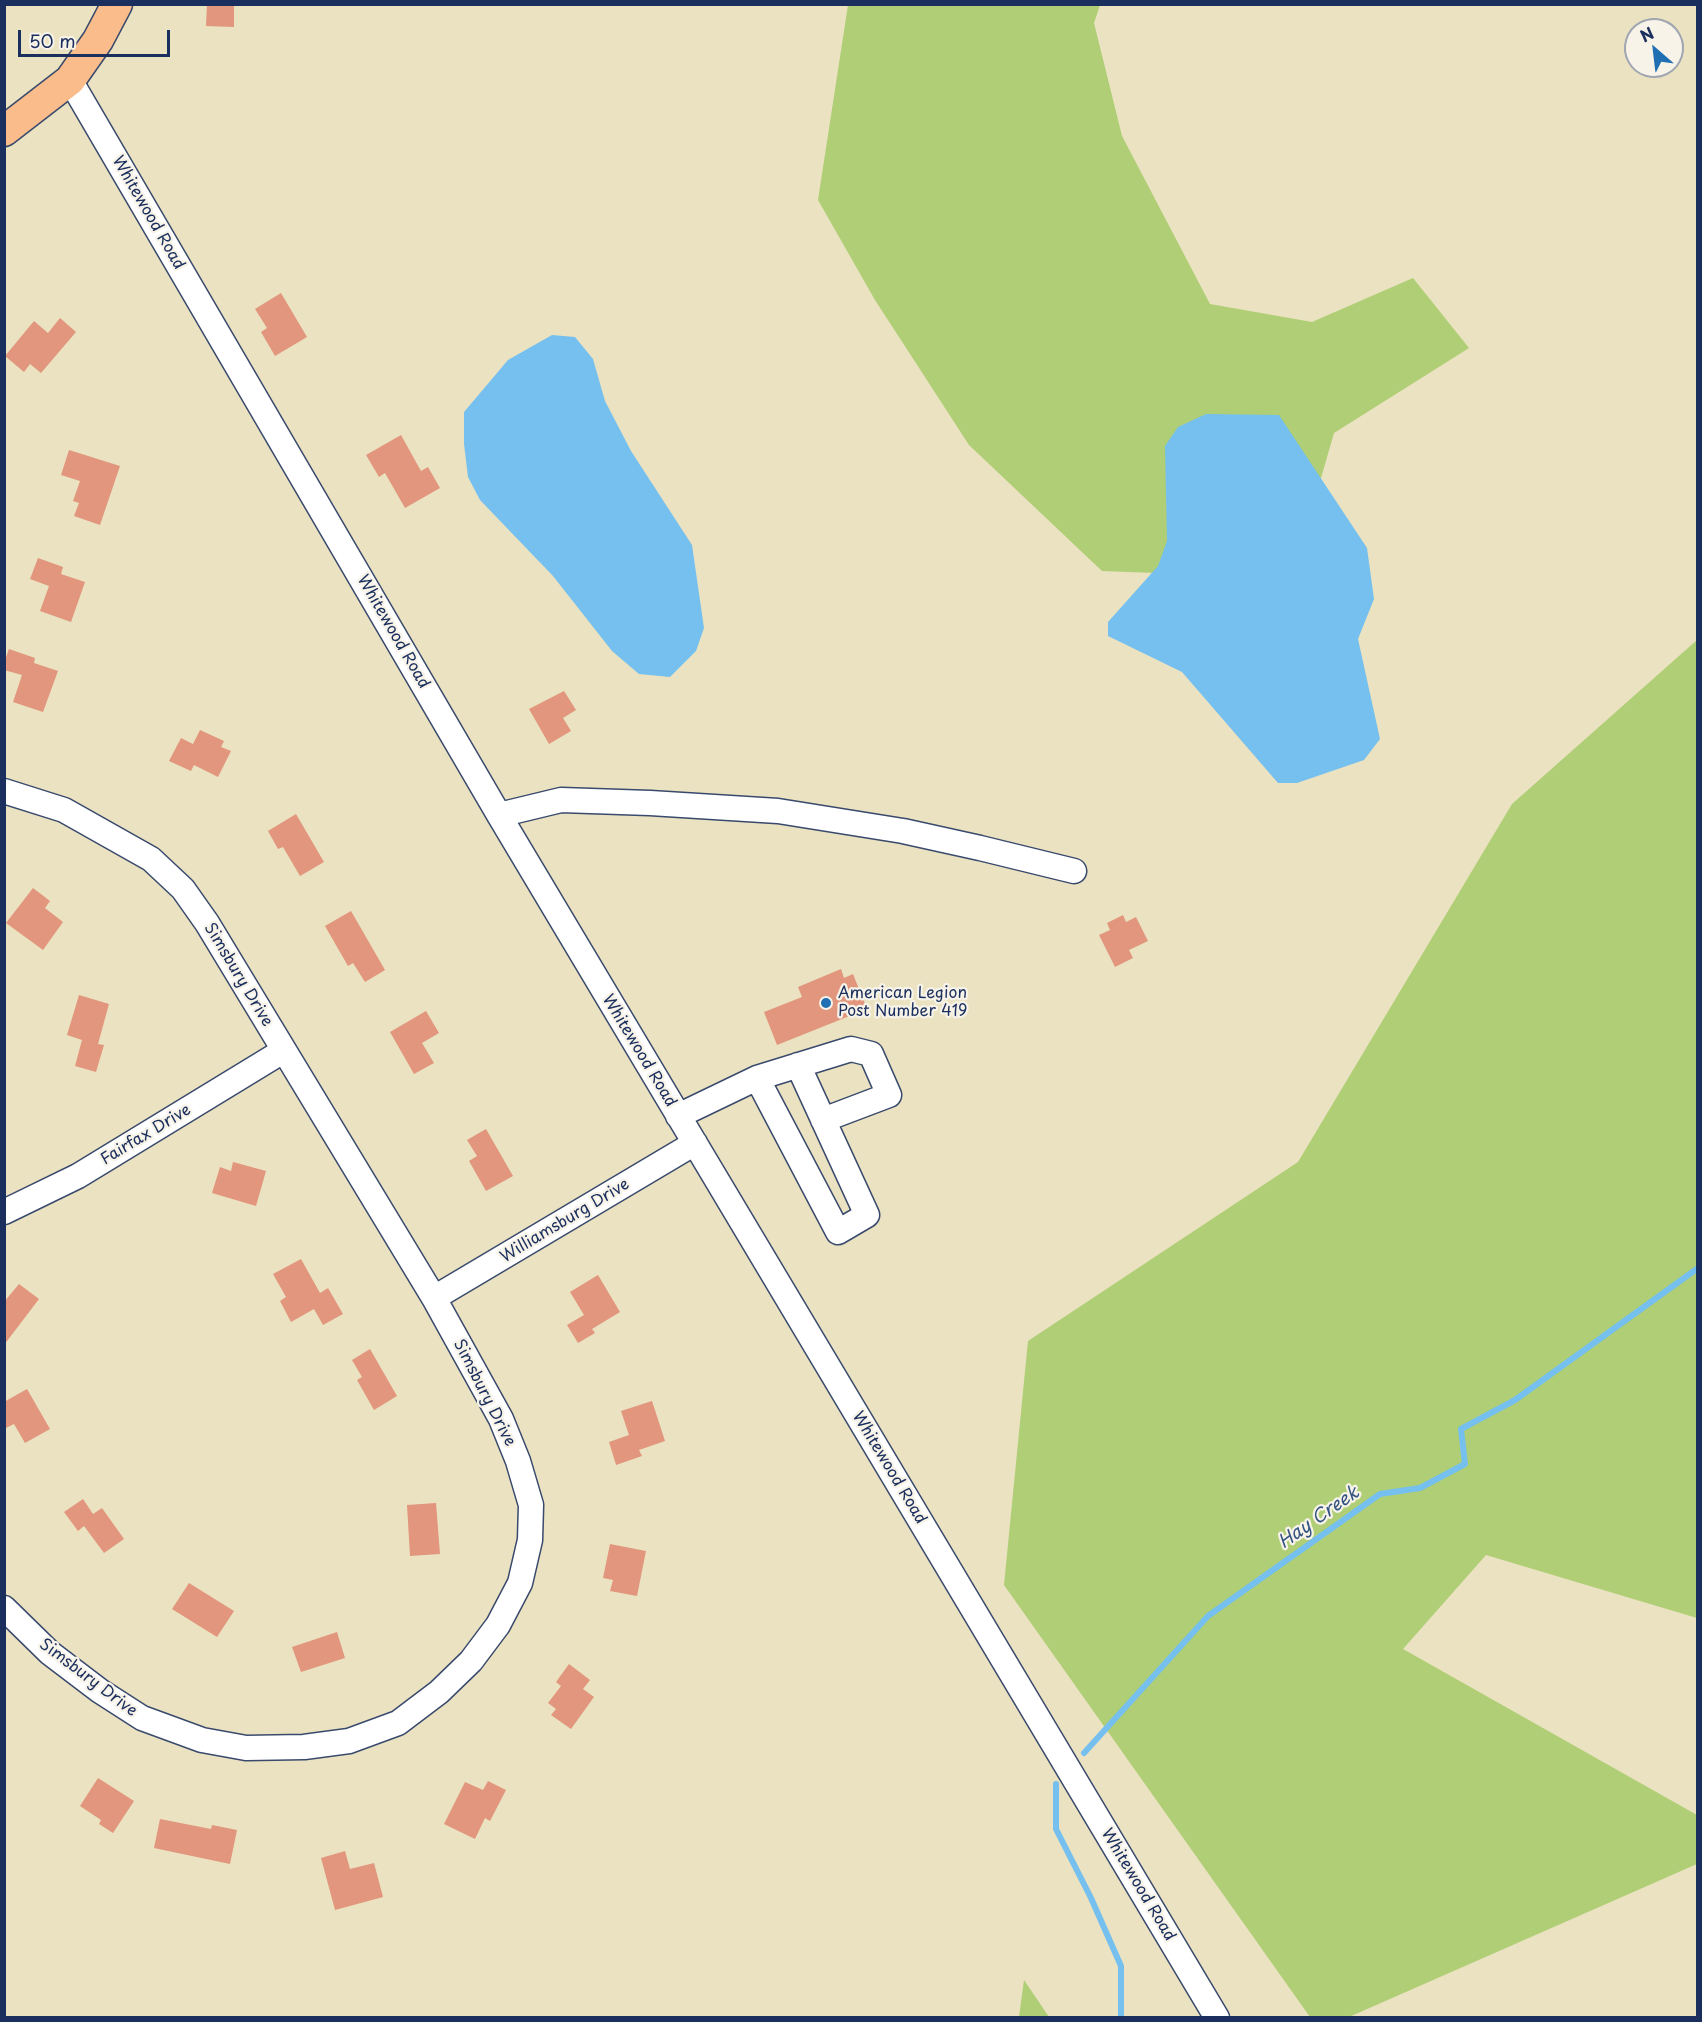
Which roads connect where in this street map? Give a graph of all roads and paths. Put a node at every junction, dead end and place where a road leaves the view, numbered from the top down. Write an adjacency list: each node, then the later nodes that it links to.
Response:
1 (117, 4): 2 (main road)
2 (70, 80): 3 (main road); 5 (street, Whitewood Road)
3 (4, 131)
4 (4, 791): 7 (street, Simsbury Drive)
5 (499, 816): 6 (street); 10 (street, Whitewood Road)
6 (1074, 871)
7 (283, 1051): 13 (street, Fairfax Drive); 14 (street, Simsbury Drive)
8 (798, 1065): 9 (street); 11 (street); 11 (street)
9 (758, 1078): 10 (street); 11 (street)
10 (678, 1116): 12 (street, Whitewood Road)
11 (823, 1120)
12 (695, 1143): 14 (street, Williamsburg Drive); 16 (street, Whitewood Road)
13 (4, 1212)
14 (434, 1298): 15 (street, Simsbury Drive)
15 (4, 1608)
16 (1217, 2018)

